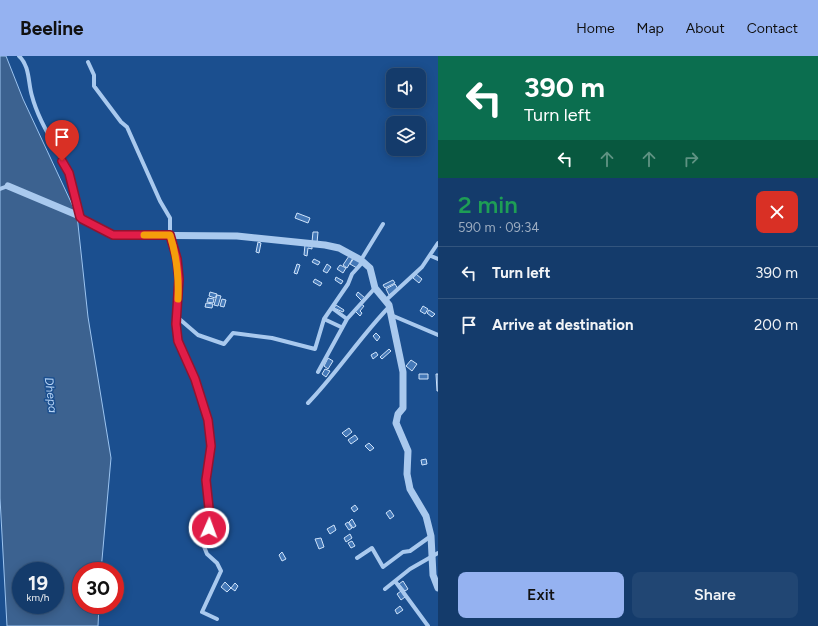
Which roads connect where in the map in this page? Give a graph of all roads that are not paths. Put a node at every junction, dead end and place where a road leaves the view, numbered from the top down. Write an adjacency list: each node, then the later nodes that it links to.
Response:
1 (18, 56): 5 (street)
2 (88, 62): 7 (street)
3 (8, 186): 4 (street); 5 (street)
4 (0, 189)
5 (80, 217): 7 (street)
6 (383, 224): 11 (street)
7 (170, 235): 11 (street); 15 (street)
8 (438, 243): 9 (street)
9 (431, 256): 10 (street); 14 (street)
10 (438, 259)
11 (361, 260): 12 (street); 13 (street)
12 (375, 288): 14 (street); 17 (street)
13 (332, 308): 16 (street); 17 (street)
14 (388, 308): 19 (street); 21 (street); 22 (street)
15 (176, 316): 16 (street); 28 (street)
16 (324, 319): 18 (street)
17 (347, 319): 18 (street)
18 (341, 327): 20 (street)
19 (438, 335)
20 (318, 372)
21 (308, 403)
22 (431, 536): 24 (street); 26 (street)
23 (438, 552): 25 (street)
24 (357, 558)
25 (395, 581): 27 (street); 29 (street)
26 (438, 588)
27 (385, 589)
28 (217, 619)
29 (428, 626)

